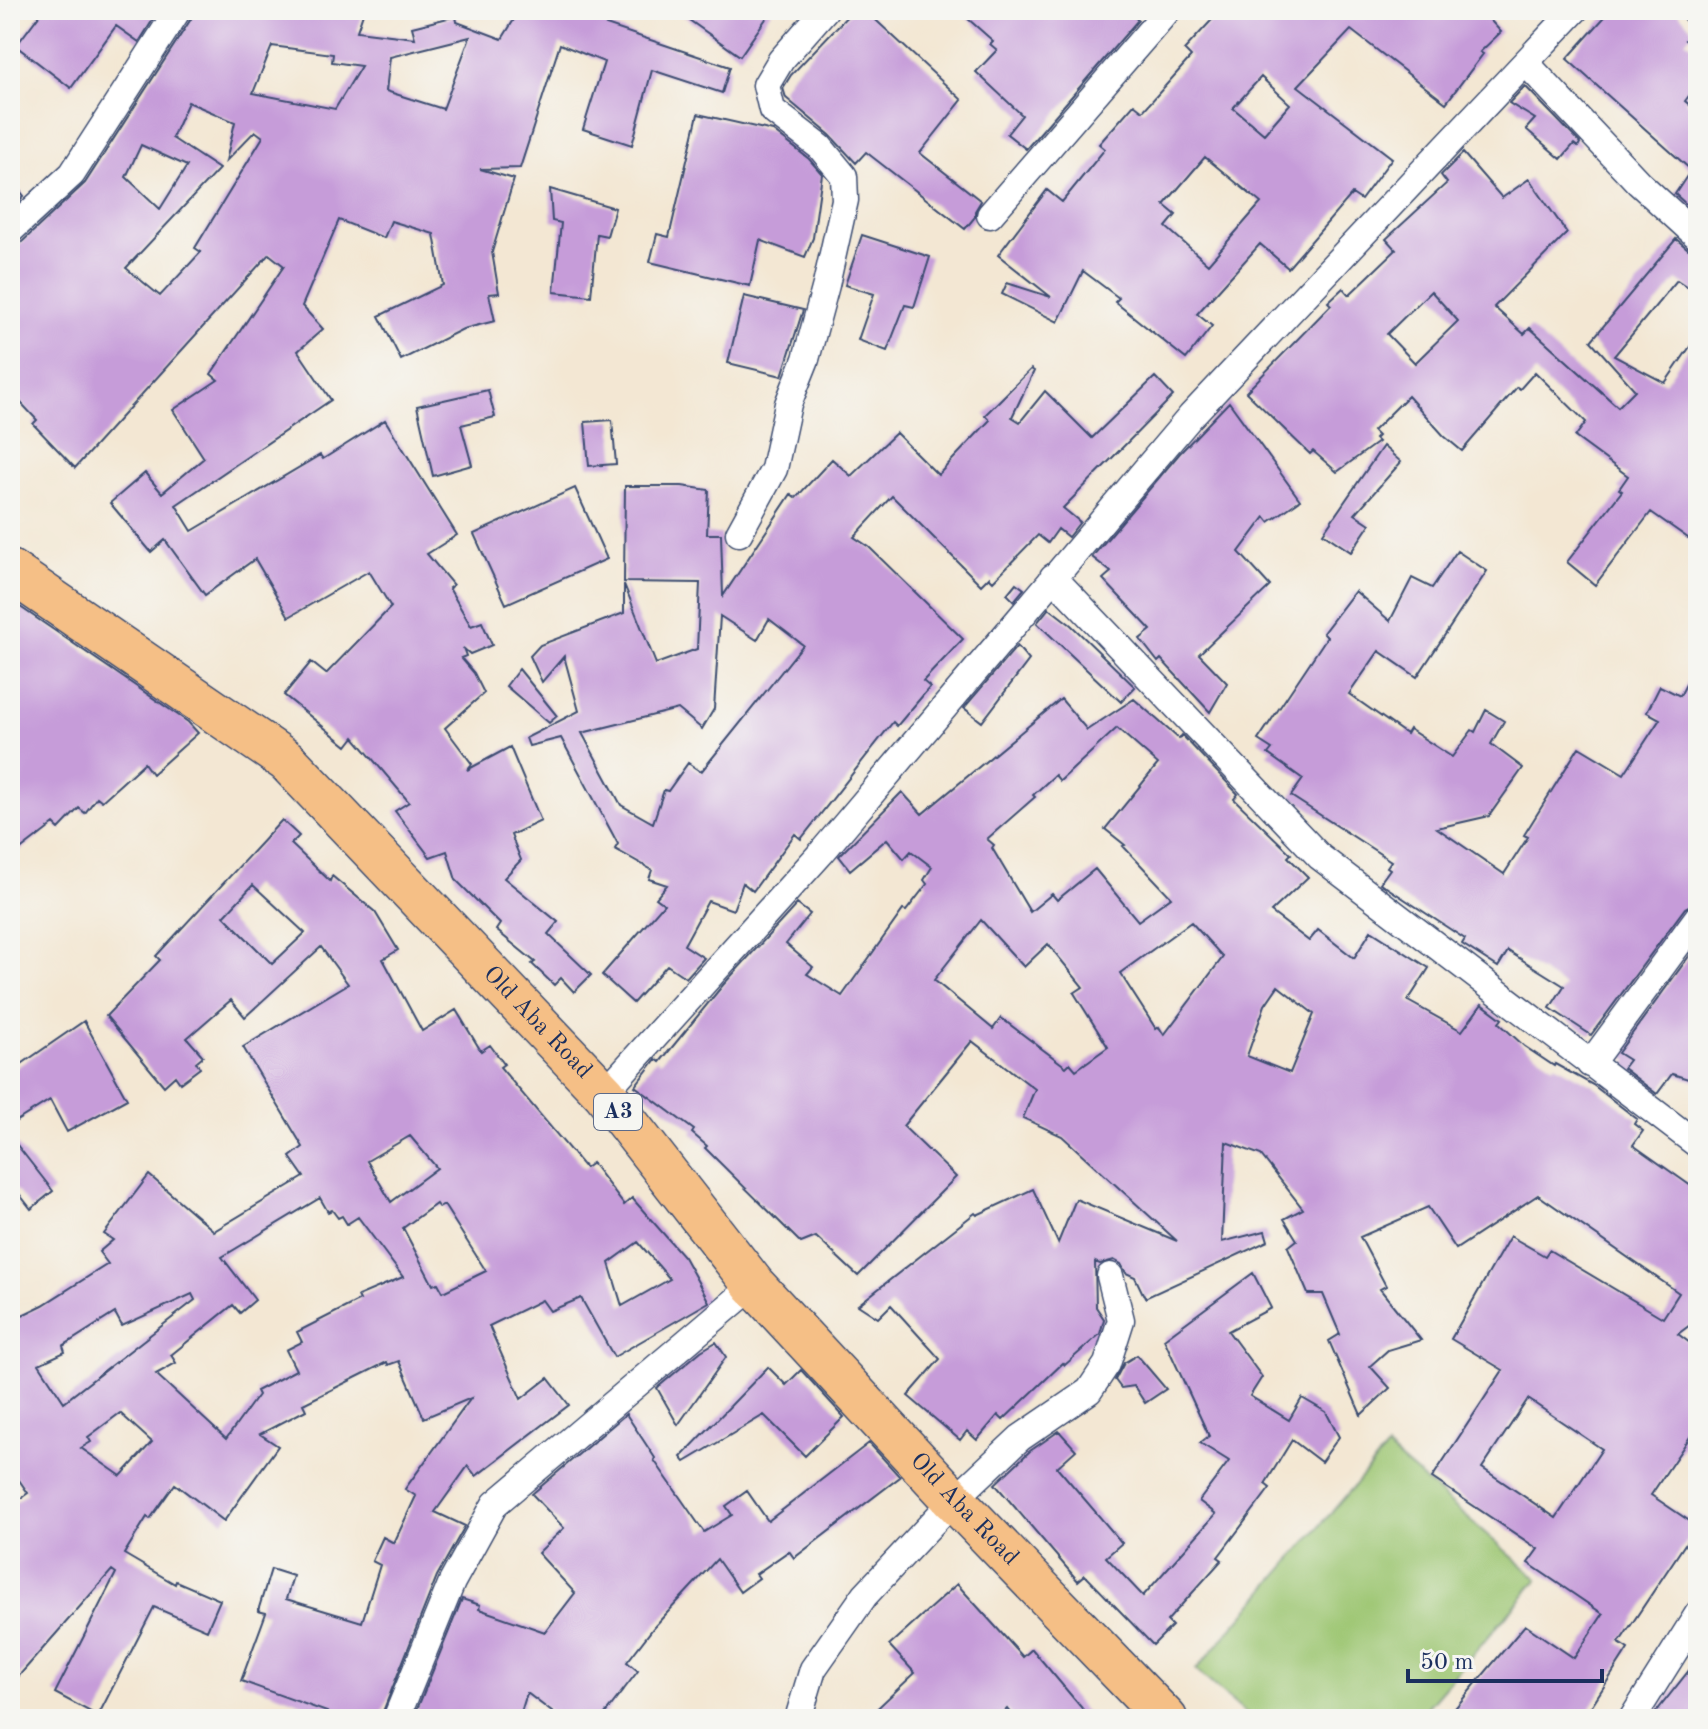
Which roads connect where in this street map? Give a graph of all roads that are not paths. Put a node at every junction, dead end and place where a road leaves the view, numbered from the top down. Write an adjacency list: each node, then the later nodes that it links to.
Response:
1 (178, 10): 7 (street)
2 (825, 10): 9 (street)
3 (1168, 10): 6 (street)
4 (1575, 10): 5 (street)
5 (1526, 63): 8 (street); 11 (street)
6 (990, 215)
7 (10, 231)
8 (1698, 237)
9 (739, 533)
10 (10, 571): 14 (main road, Old Aba Road / A3)
11 (1053, 577): 13 (street); 14 (street)
12 (1698, 917): 13 (street)
13 (1590, 1064): 15 (street)
14 (604, 1093): 17 (main road, Old Aba Road / A3)
15 (1698, 1145)
16 (1110, 1276): 18 (street)
17 (754, 1285): 18 (main road, Old Aba Road / A3); 20 (street)
18 (954, 1500): 21 (street); 22 (main road, Old Aba Road / A3)
19 (1698, 1614): 23 (street)
20 (396, 1719)
21 (798, 1719)
22 (1166, 1719)
23 (1632, 1719)

